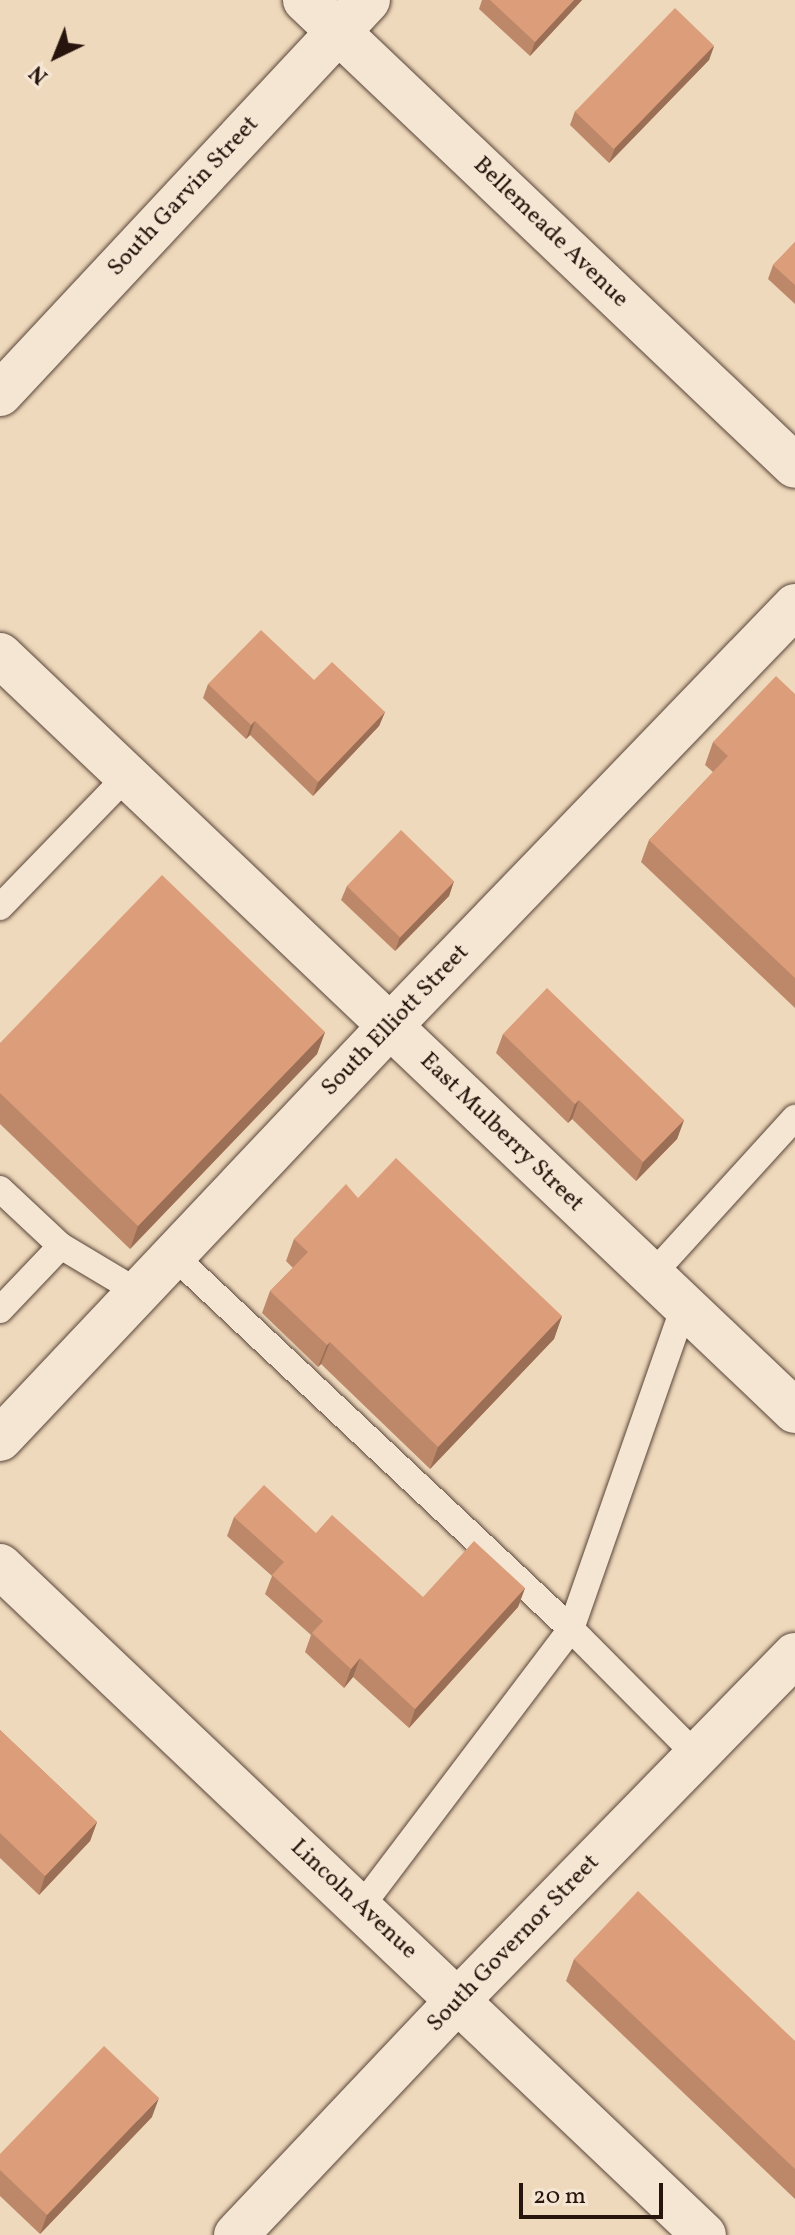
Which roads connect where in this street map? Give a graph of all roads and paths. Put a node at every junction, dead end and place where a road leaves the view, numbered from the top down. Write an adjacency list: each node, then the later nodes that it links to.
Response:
1 (305, 0): 3 (street, Bellemeade Avenue)
2 (368, 0): 3 (street, South Garvin Street)
3 (338, 31): 4 (street, South Garvin Street); 5 (street, Bellemeade Avenue)
4 (0, 394)
5 (795, 466)
6 (795, 606): 10 (street, South Elliott Street)
7 (0, 655): 8 (street, East Mulberry Street)
8 (126, 777): 9 (lane); 10 (street, East Mulberry Street)
9 (0, 907)
10 (389, 1027): 14 (street, South Elliott Street); 15 (street, East Mulberry Street)
11 (795, 1118): 15 (lane)
12 (0, 1189): 13 (lane)
13 (61, 1246): 16 (lane); 18 (lane)
14 (173, 1255): 16 (street, South Elliott Street); 22 (lane)
15 (651, 1276): 17 (street, East Mulberry Street)
16 (138, 1292): 20 (street, South Elliott Street)
17 (684, 1306): 19 (street, East Mulberry Street); 22 (lane)
18 (0, 1310)
19 (795, 1411)
20 (0, 1439)
21 (0, 1566): 25 (street, Lincoln Avenue)
22 (571, 1629): 24 (lane); 25 (lane)
23 (795, 1655): 24 (street, South Governor Street)
24 (697, 1756): 26 (street, South Governor Street)
25 (360, 1908): 26 (street, Lincoln Avenue)
26 (458, 2000): 27 (street, South Governor Street); 28 (street, Lincoln Avenue)
27 (236, 2235)
28 (704, 2235)

